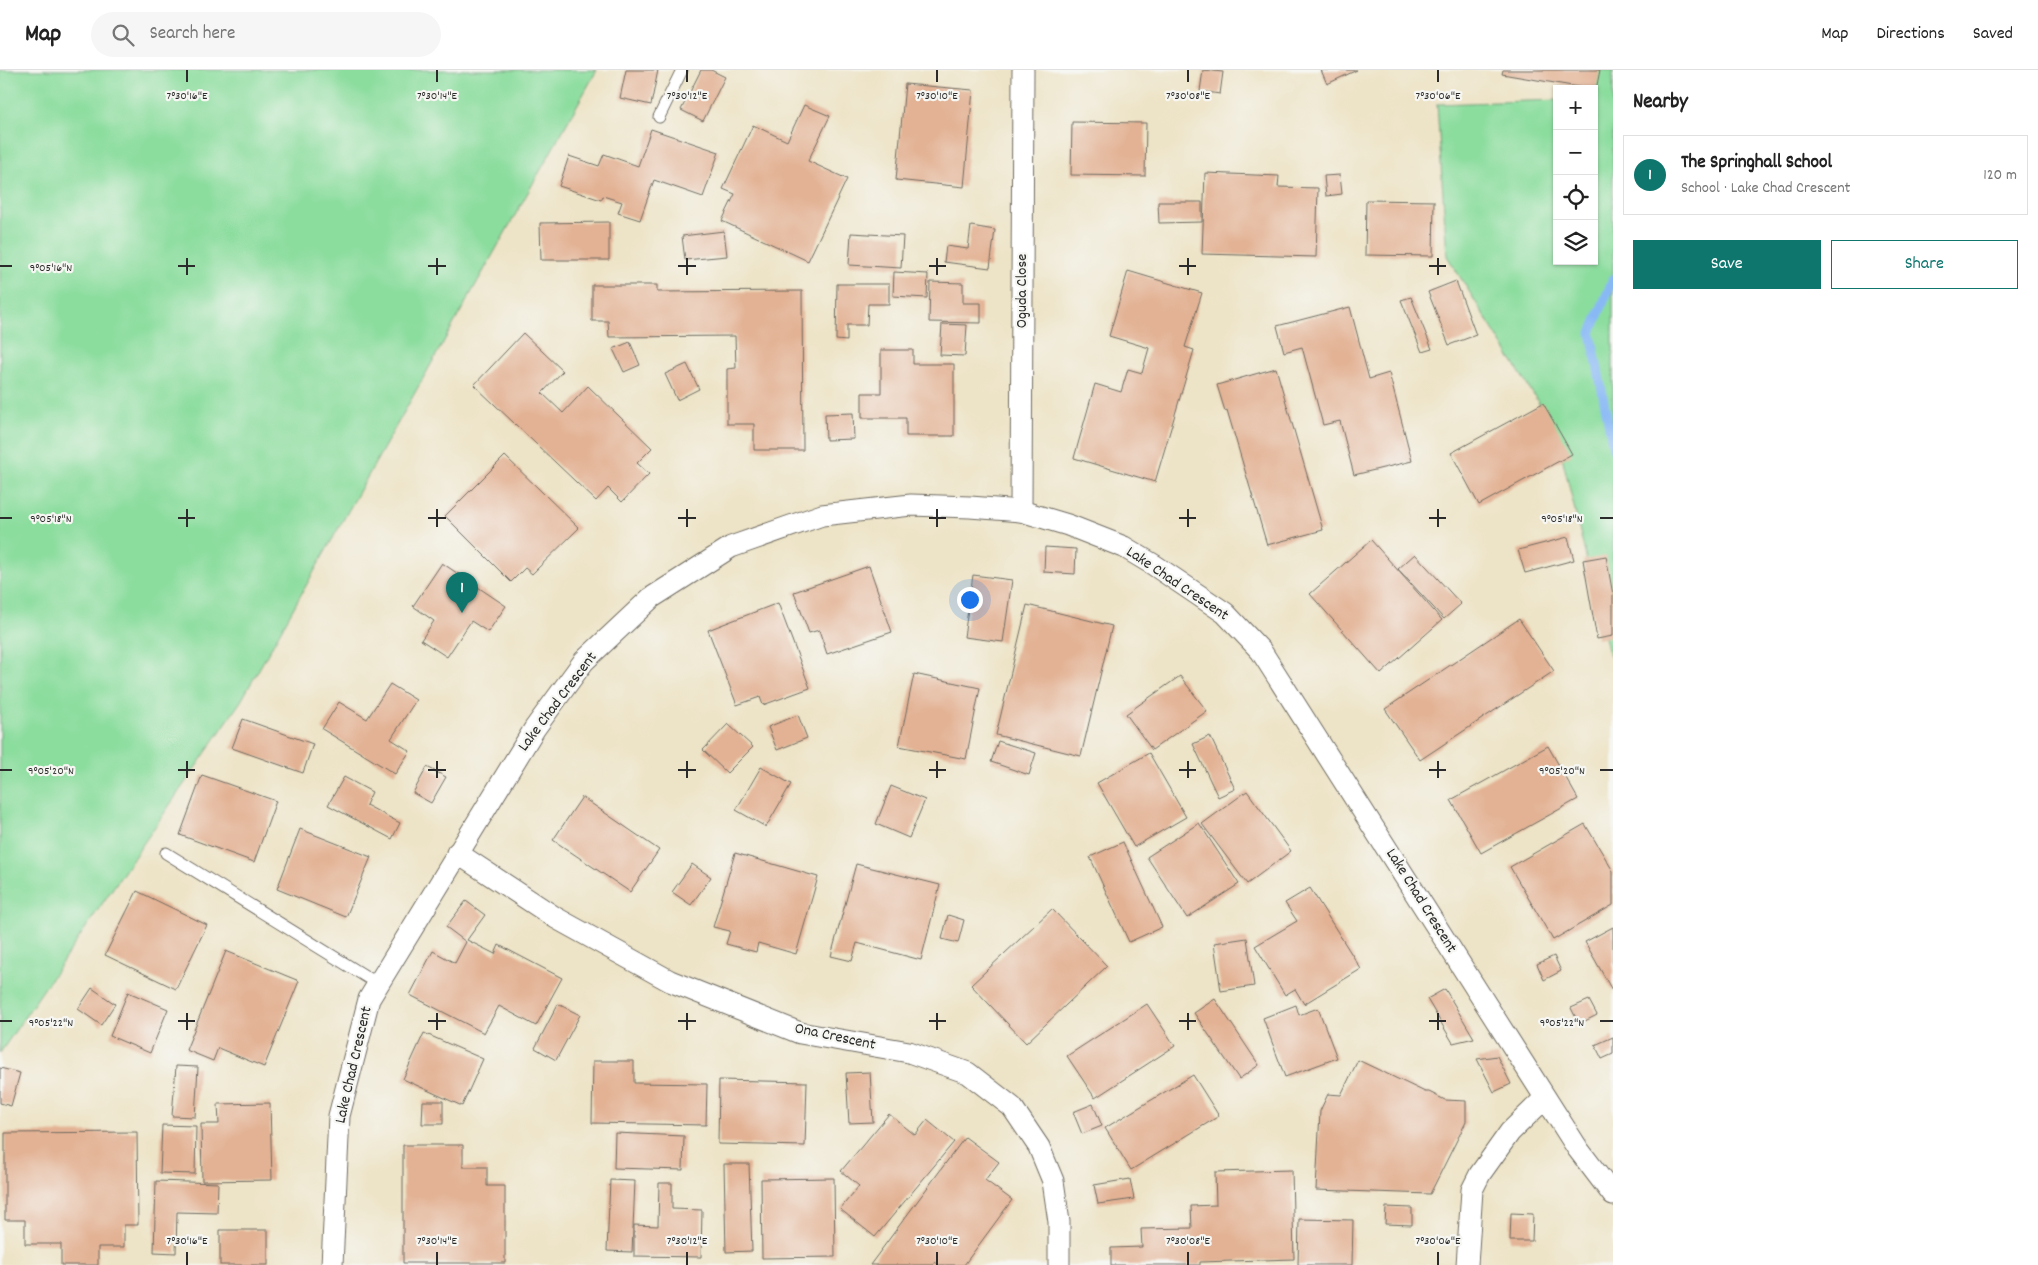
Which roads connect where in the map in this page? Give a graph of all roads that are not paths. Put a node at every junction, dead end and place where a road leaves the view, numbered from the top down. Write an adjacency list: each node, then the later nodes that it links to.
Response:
1 (682, 70): 3 (lane)
2 (1023, 70): 4 (street, Oguda Close)
3 (659, 117)
4 (1022, 512): 6 (street, Lake Chad Crescent); 8 (street, Lake Chad Crescent)
5 (166, 853): 7 (lane)
6 (457, 853): 7 (street, Lake Chad Crescent); 11 (street, Ona Crescent)
7 (378, 984): 10 (street, Lake Chad Crescent)
8 (1545, 1098): 9 (street, Lake Chad Crescent); 12 (street)
9 (1613, 1195)
10 (332, 1265)
11 (1059, 1265)
12 (1467, 1265)

